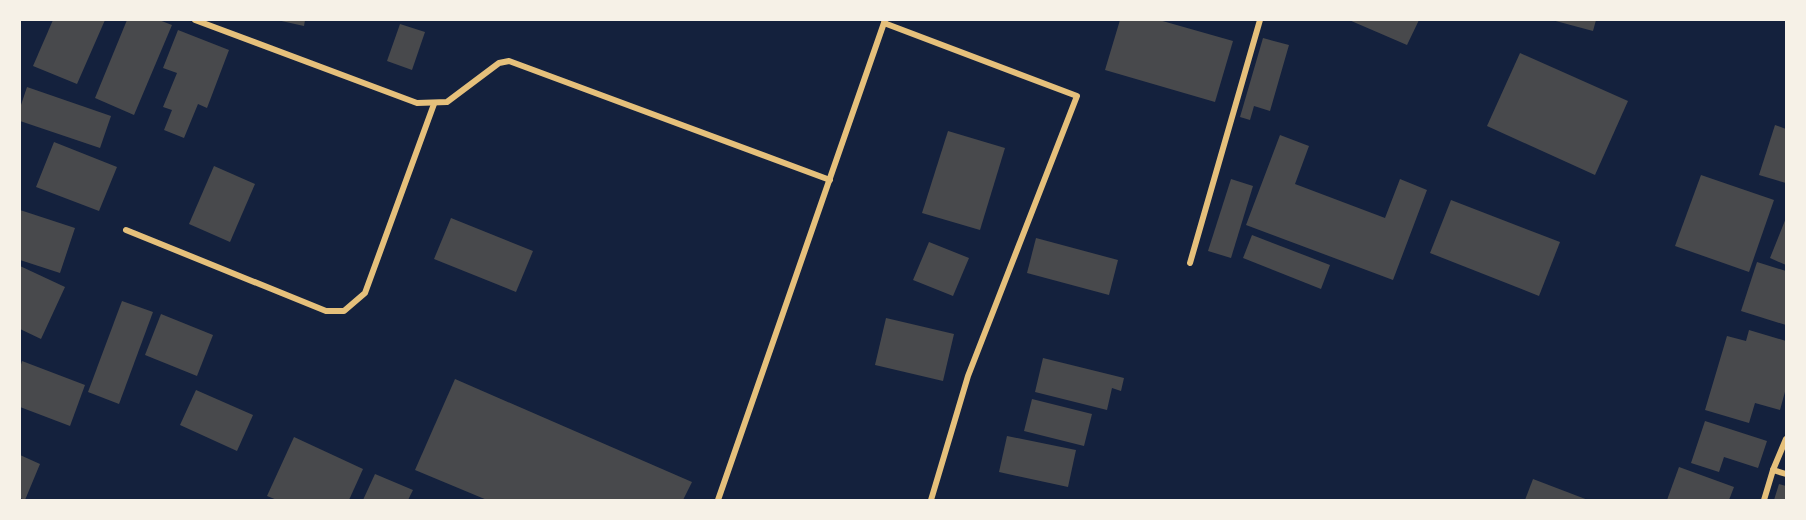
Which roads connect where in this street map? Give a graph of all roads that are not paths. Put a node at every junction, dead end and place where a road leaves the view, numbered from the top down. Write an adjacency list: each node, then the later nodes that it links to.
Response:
1 (195, 20): 4 (street)
2 (1260, 20): 7 (street)
3 (885, 21): 5 (street); 12 (street)
4 (434, 104): 5 (street); 6 (street)
5 (830, 180): 11 (street)
6 (126, 230)
7 (1190, 263)
8 (1786, 439): 9 (street)
9 (1773, 470): 10 (street); 13 (street)
10 (1786, 474)
11 (718, 501)
12 (931, 501)
13 (1764, 501)

